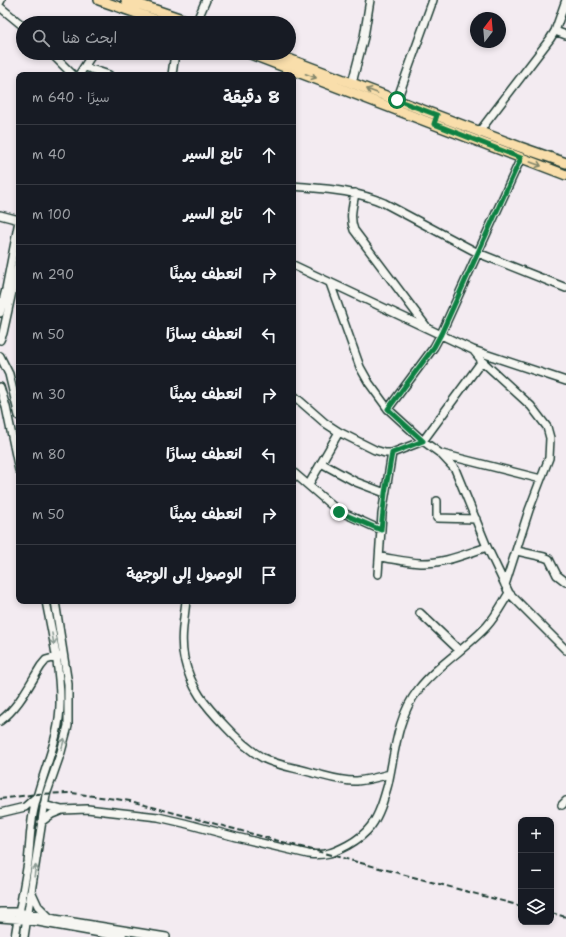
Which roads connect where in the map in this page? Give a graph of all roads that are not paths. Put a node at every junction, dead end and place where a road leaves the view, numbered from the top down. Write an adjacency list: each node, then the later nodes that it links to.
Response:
1 (99, 0): 8 (main road)
2 (126, 0): 9 (main road)
3 (206, 0): 10 (street)
4 (370, 0): 26 (street)
5 (433, 0): 27 (street)
6 (566, 0): 12 (street)
7 (0, 7): 11 (street)
8 (145, 16)
9 (174, 16)
10 (198, 16)
11 (16, 20)
12 (555, 31): 13 (street); 30 (street)
13 (566, 35)
14 (58, 60): 20 (street)
15 (88, 60): 19 (street)
16 (174, 60): 23 (street)
17 (264, 60): 24 (main road)
18 (291, 60): 26 (main road)
19 (85, 66): 21 (street); 22 (street)
20 (70, 72)
21 (81, 72)
22 (101, 72)
23 (172, 72)
24 (291, 72)
25 (296, 74): 28 (main road, one-way to 28)
26 (352, 83): 27 (main road, one-way to 26)
27 (397, 100): 28 (main road)
28 (436, 119): 29 (main road)
29 (459, 129): 30 (main road); 31 (main road)
30 (479, 132): 32 (main road)
31 (521, 158): 33 (main road, one-way to 33); 39 (street)
32 (566, 163)
33 (566, 175)
34 (296, 186): 35 (street)
35 (355, 193): 39 (street); 45 (street)
36 (0, 215): 37 (street)
37 (16, 220)
38 (16, 237): 44 (street)
39 (478, 252): 42 (street); 46 (street)
40 (296, 266): 41 (street)
41 (330, 283): 45 (street); 55 (street)
42 (566, 288)
43 (16, 290): 47 (street)
44 (0, 313)
45 (427, 327): 46 (street)
46 (441, 334): 48 (street); 55 (street)
47 (0, 340)
48 (473, 350): 50 (street); 51 (street)
49 (0, 356): 54 (street)
50 (482, 361): 57 (street); 63 (street)
51 (566, 381)
52 (0, 387): 60 (street)
53 (296, 398): 56 (street)
54 (16, 403)
55 (388, 409): 57 (street)
56 (339, 432): 58 (street); 61 (street)
57 (423, 441): 58 (street); 59 (street)
58 (392, 453): 65 (street)
59 (441, 454): 63 (street); 67 (street)
60 (16, 455)
61 (321, 463): 64 (street); 65 (street)
62 (296, 475): 64 (street)
63 (541, 479): 70 (street)
64 (308, 484): 68 (street)
65 (385, 493): 68 (street)
66 (437, 501): 67 (street)
67 (476, 519): 69 (street)
68 (381, 530): 71 (street)
69 (487, 547): 71 (street); 74 (street)
70 (517, 551): 73 (street); 74 (street)
71 (380, 557): 72 (street)
72 (378, 574)
73 (566, 582)
74 (505, 585): 75 (street)
75 (508, 593): 80 (street); 81 (street)
76 (47, 604): 83 (street, one-way to 83)
77 (56, 604): 82 (street)
78 (186, 604): 85 (street)
79 (420, 613): 80 (street)
80 (460, 650): 85 (street)
81 (566, 650)
82 (64, 655): 83 (street); 87 (street, one-way to 82)
83 (56, 657): 84 (street); 86 (street)
84 (0, 721)
85 (390, 774): 90 (street)
86 (37, 795): 87 (street); 89 (street); 92 (street)
87 (46, 796): 88 (street)
88 (44, 805): 90 (street); 93 (street)
89 (21, 808): 91 (street); 92 (street)
90 (62, 810): 93 (street)
91 (0, 813)
92 (32, 816): 96 (street)
93 (41, 822): 94 (street, one-way to 93)
94 (32, 893): 97 (street); 99 (street)
95 (0, 912): 96 (street)
96 (18, 915): 97 (street); 98 (street); 100 (street)
97 (28, 917): 99 (street); 101 (street)
98 (0, 918)
99 (48, 921): 101 (street); 102 (street); 103 (street)
100 (15, 934)
101 (24, 936)
102 (123, 937)
103 (166, 937)

